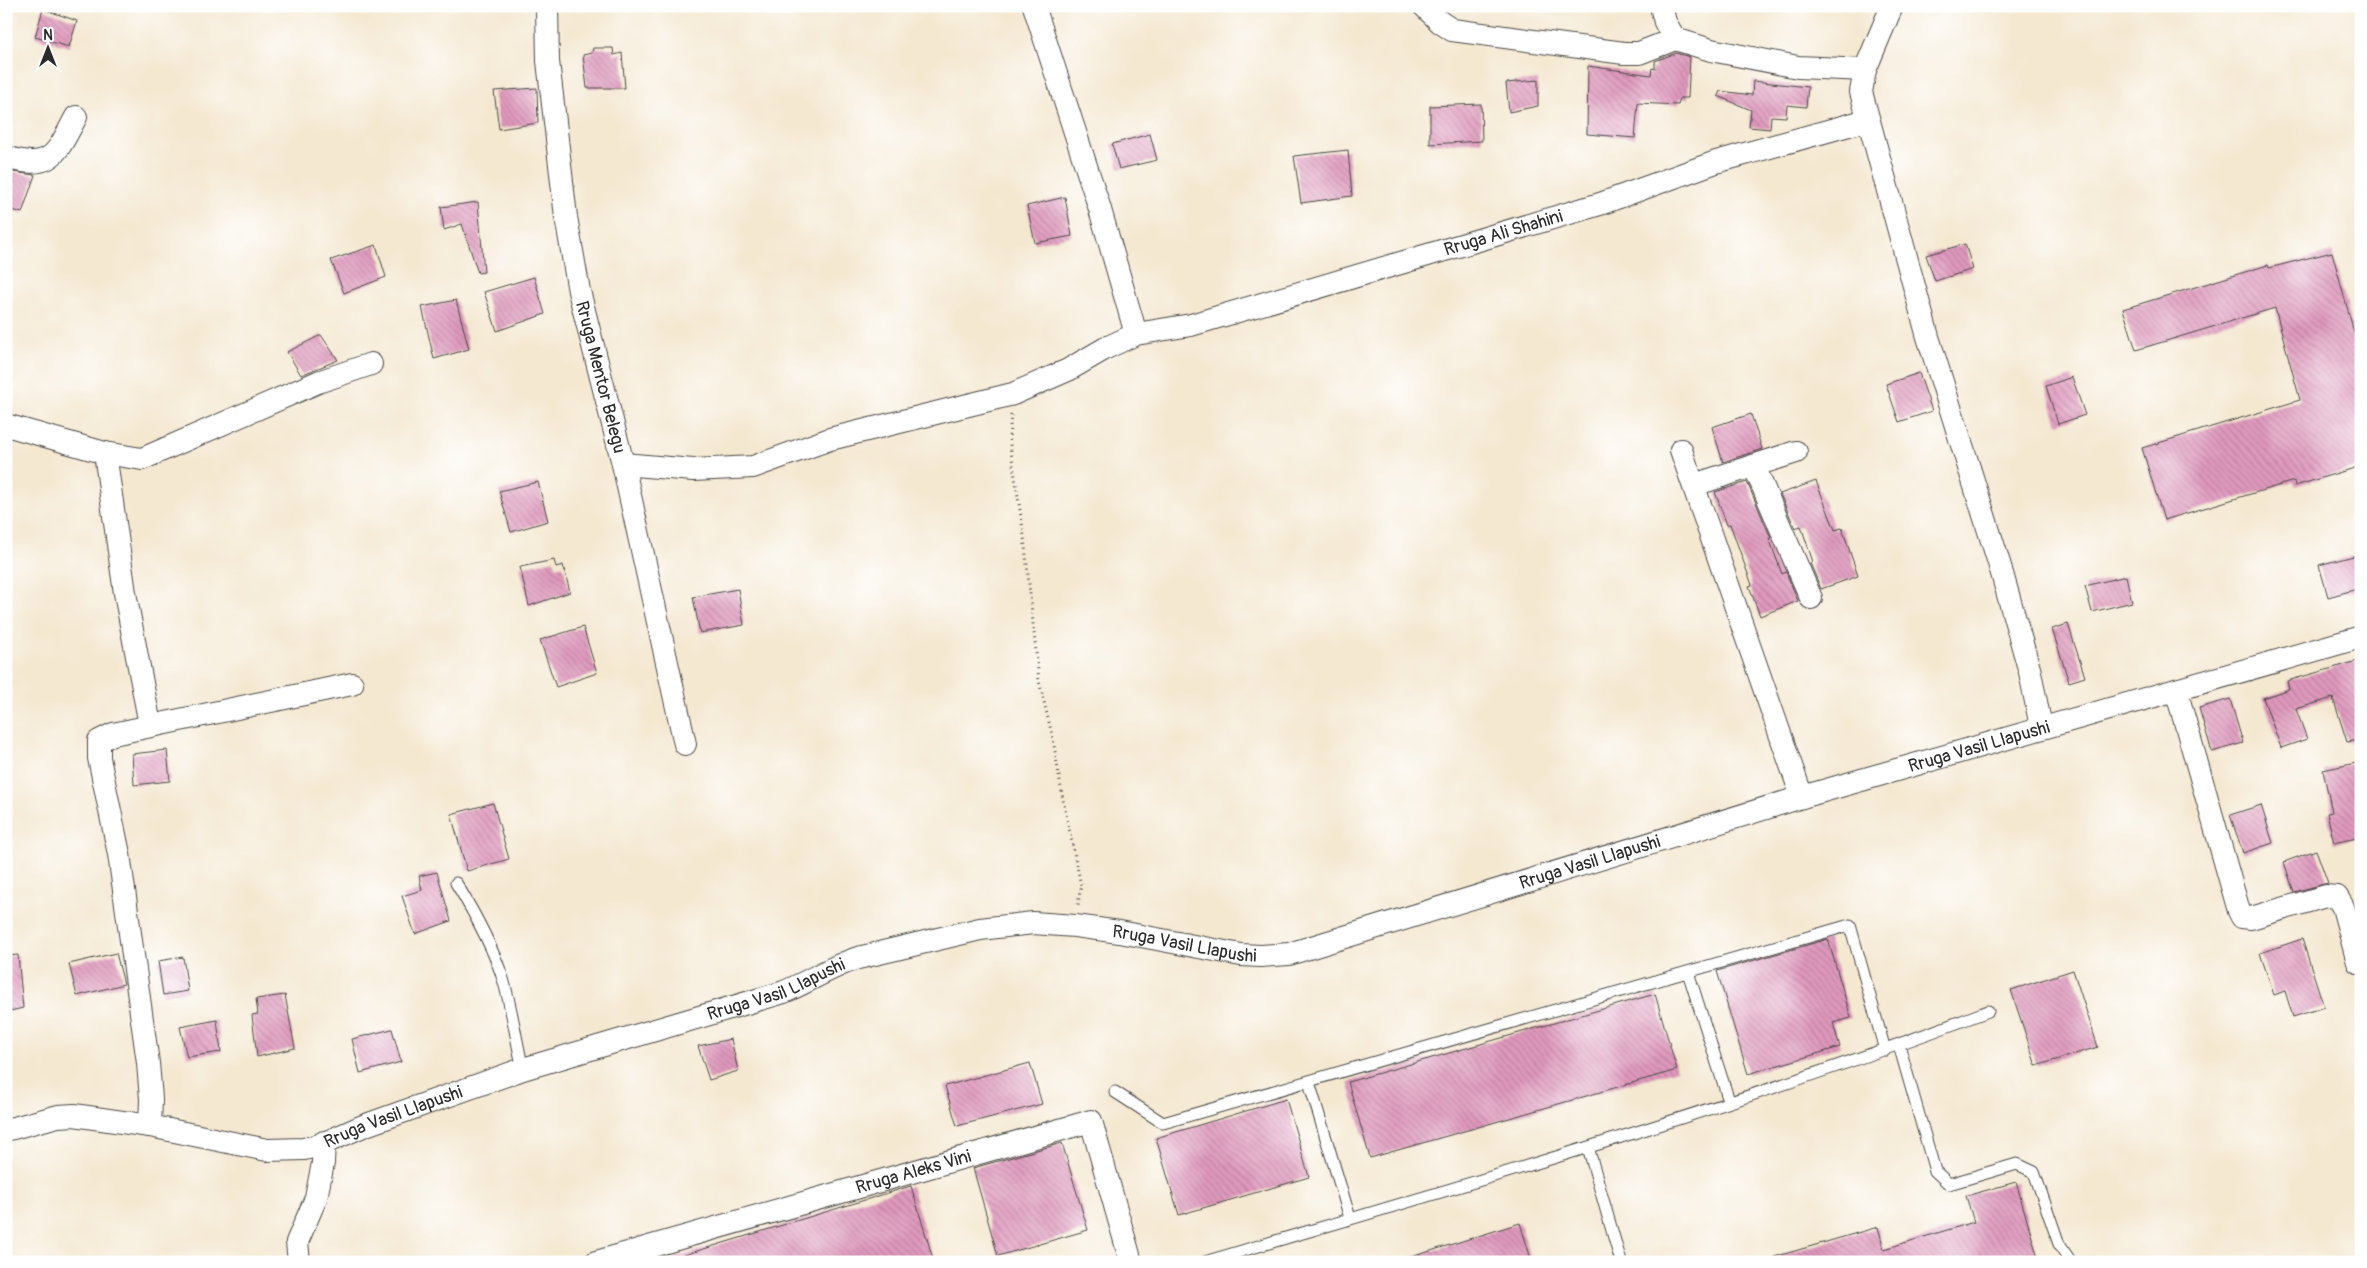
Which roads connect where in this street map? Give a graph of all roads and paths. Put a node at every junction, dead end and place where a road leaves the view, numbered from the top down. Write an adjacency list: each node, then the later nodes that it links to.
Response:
1 (547, 6): 18 (street, Rruga Mentor Belegu)
2 (1034, 6): 11 (street)
3 (1424, 6): 6 (street)
4 (1661, 6): 6 (street)
5 (1892, 6): 7 (street)
6 (1675, 39): 7 (street)
7 (1865, 70): 9 (street)
8 (76, 117): 10 (street)
9 (1867, 120): 11 (street, Rruga Ali Shahini); 26 (street)
10 (6, 157)
11 (1136, 334): 13 (street, Rruga Ali Shahini)
12 (371, 364): 17 (street)
13 (1013, 394): 18 (street, Rruga Ali Shahini); 30 (path)
14 (6, 425): 17 (street)
15 (1681, 450): 20 (street)
16 (1796, 452): 19 (street)
17 (105, 453): 25 (street)
18 (623, 464): 27 (street, Rruga Mentor Belegu)
19 (1754, 466): 20 (street); 21 (street)
20 (1694, 485): 28 (street)
21 (1811, 598)
22 (2361, 637): 24 (street, Rruga Vasil Llapushi)
23 (352, 684): 25 (street)
24 (2176, 690): 26 (street, Rruga Vasil Llapushi); 31 (street)
25 (150, 726): 40 (street)
26 (2041, 727): 28 (street, Rruga Vasil Llapushi)
27 (685, 744)
28 (1802, 797): 30 (street, Rruga Vasil Llapushi)
29 (456, 884): 36 (lane)
30 (1075, 926): 36 (street, Rruga Vasil Llapushi)
31 (2358, 962)
32 (1688, 972): 35 (lane); 37 (lane); 39 (lane)
33 (1988, 1011): 34 (lane)
34 (1899, 1045): 35 (lane); 50 (lane)
35 (1885, 1050): 39 (lane)
36 (523, 1069): 42 (street, Rruga Vasil Llapushi)
37 (1308, 1082): 38 (lane); 44 (lane)
38 (1115, 1092)
39 (1729, 1101): 43 (lane)
40 (150, 1126): 41 (street, Rruga Vasil Llapushi); 42 (street, Rruga Vasil Llapushi)
41 (6, 1130)
42 (324, 1142): 45 (street)
43 (1588, 1147): 44 (lane); 49 (lane)
44 (1350, 1218): 48 (lane)
45 (299, 1262)
46 (596, 1262): 47 (street, Rruga Aleks Vini)
47 (1131, 1262)
48 (1205, 1262)
49 (1621, 1262)
50 (2071, 1262)

